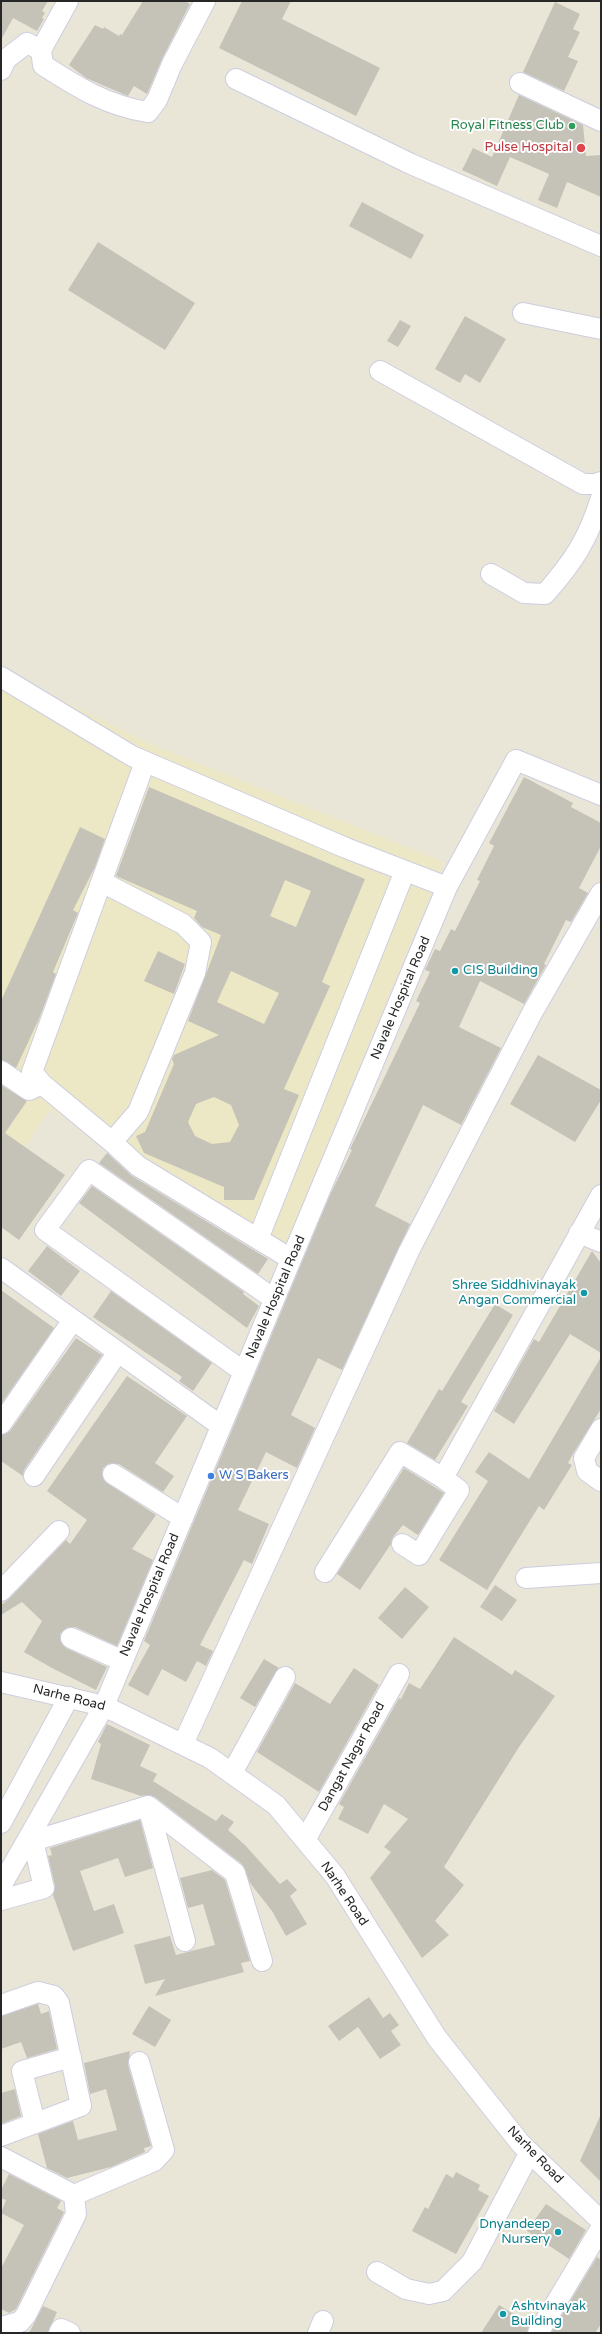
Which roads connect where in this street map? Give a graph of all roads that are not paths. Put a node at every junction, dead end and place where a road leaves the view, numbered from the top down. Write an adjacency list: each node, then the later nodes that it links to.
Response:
1 (68, 1): 3 (street)
2 (205, 1): 3 (street)
3 (41, 50): 4 (street)
4 (1, 70)
5 (236, 78): 8 (street)
6 (520, 83): 7 (street)
7 (601, 121)
8 (601, 246)
9 (523, 313): 10 (street)
10 (601, 329)
11 (380, 371): 12 (street)
12 (601, 482)
13 (601, 498): 14 (street)
14 (491, 574)
15 (1, 677): 16 (street)
16 (146, 762): 18 (street); 19 (street)
17 (601, 795): 20 (street, Navale Hospital Road)
18 (405, 871): 20 (street); 27 (street)
19 (102, 882): 23 (street); 24 (street)
20 (447, 887): 29 (street, Navale Hospital Road)
21 (601, 893): 56 (street)
22 (1, 1071): 23 (street)
23 (42, 1084): 24 (street)
24 (112, 1142): 27 (street)
25 (601, 1195): 26 (street)
26 (579, 1233): 28 (street); 40 (street)
27 (258, 1239): 29 (street)
28 (601, 1242)
29 (291, 1259): 31 (street, Navale Hospital Road)
30 (1, 1268): 32 (street)
31 (274, 1299): 34 (street, Navale Hospital Road); 34 (street)
32 (73, 1320): 33 (street); 35 (street)
33 (118, 1352): 36 (street); 39 (street)
34 (244, 1372): 36 (street, Navale Hospital Road)
35 (1, 1424)
36 (221, 1426): 42 (street, Navale Hospital Road)
37 (601, 1429): 41 (street)
38 (113, 1474): 42 (street)
39 (34, 1476)
40 (443, 1478): 44 (street); 45 (street)
41 (601, 1481)
42 (183, 1518): 50 (street, Navale Hospital Road)
43 (59, 1531): 48 (street)
44 (402, 1544)
45 (325, 1572)
46 (601, 1573): 47 (street)
47 (526, 1578)
48 (1, 1592)
49 (71, 1638): 50 (street)
50 (123, 1661): 55 (street, Navale Hospital Road)
51 (399, 1674): 60 (street, Dangat Nagar Road)
52 (285, 1677): 57 (street)
53 (1, 1682): 54 (street, Narhe Road)
54 (69, 1697): 55 (street, Narhe Road); 59 (street)
55 (104, 1706): 56 (street, Narhe Road); 61 (street, Navale Hospital Road)
56 (183, 1744): 57 (street, Narhe Road)
57 (232, 1773): 60 (street, Narhe Road)
58 (148, 1806): 62 (street); 63 (street); 64 (street)
59 (1, 1823)
60 (305, 1840): 70 (street, Narhe Road)
61 (1, 1886)
62 (1, 1900)
63 (185, 1941)
64 (262, 1961)
65 (1, 2005): 66 (street)
66 (71, 2057): 68 (street); 68 (street)
67 (139, 2062): 72 (street)
68 (35, 2123): 69 (street)
69 (1, 2136)
70 (530, 2152): 73 (street, Narhe Road); 75 (street)
71 (1, 2157): 72 (street)
72 (74, 2195): 76 (street)
73 (601, 2221)
74 (601, 2228): 79 (street)
75 (377, 2272)
76 (1, 2327)
77 (59, 2333): 78 (street)
78 (70, 2333)
79 (538, 2333)

